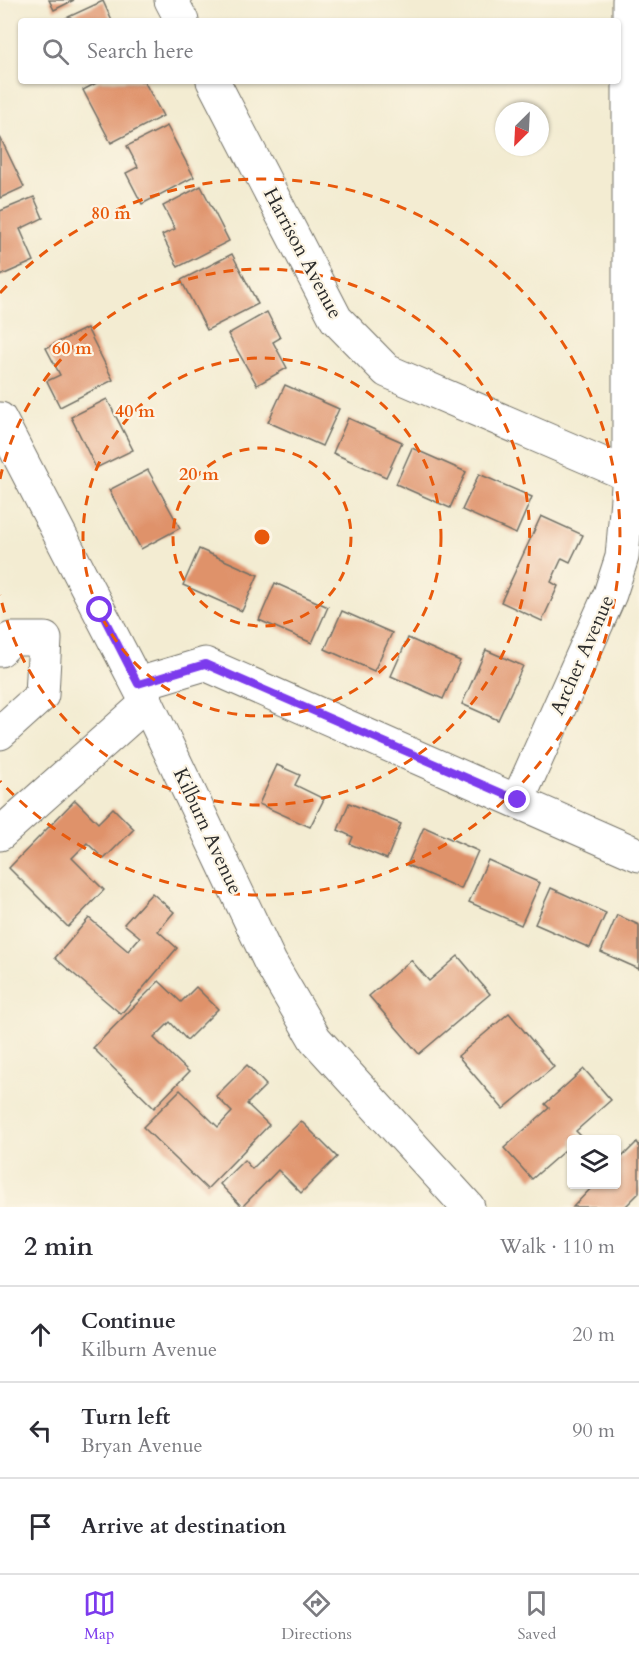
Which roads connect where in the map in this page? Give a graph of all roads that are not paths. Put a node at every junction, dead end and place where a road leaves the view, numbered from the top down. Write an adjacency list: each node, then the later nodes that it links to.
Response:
1 (171, 0): 3 (street)
2 (629, 0): 6 (street, Archer Avenue)
3 (180, 18)
4 (215, 84): 6 (street, Harrison Avenue)
5 (0, 419): 8 (street, Kilburn Avenue)
6 (629, 475): 10 (street, Archer Avenue)
7 (0, 650): 9 (street)
8 (143, 693): 10 (street); 11 (street); 13 (street, Kilburn Avenue)
9 (0, 733)
10 (518, 800): 12 (street)
11 (0, 834)
12 (639, 855)
13 (462, 1205)

